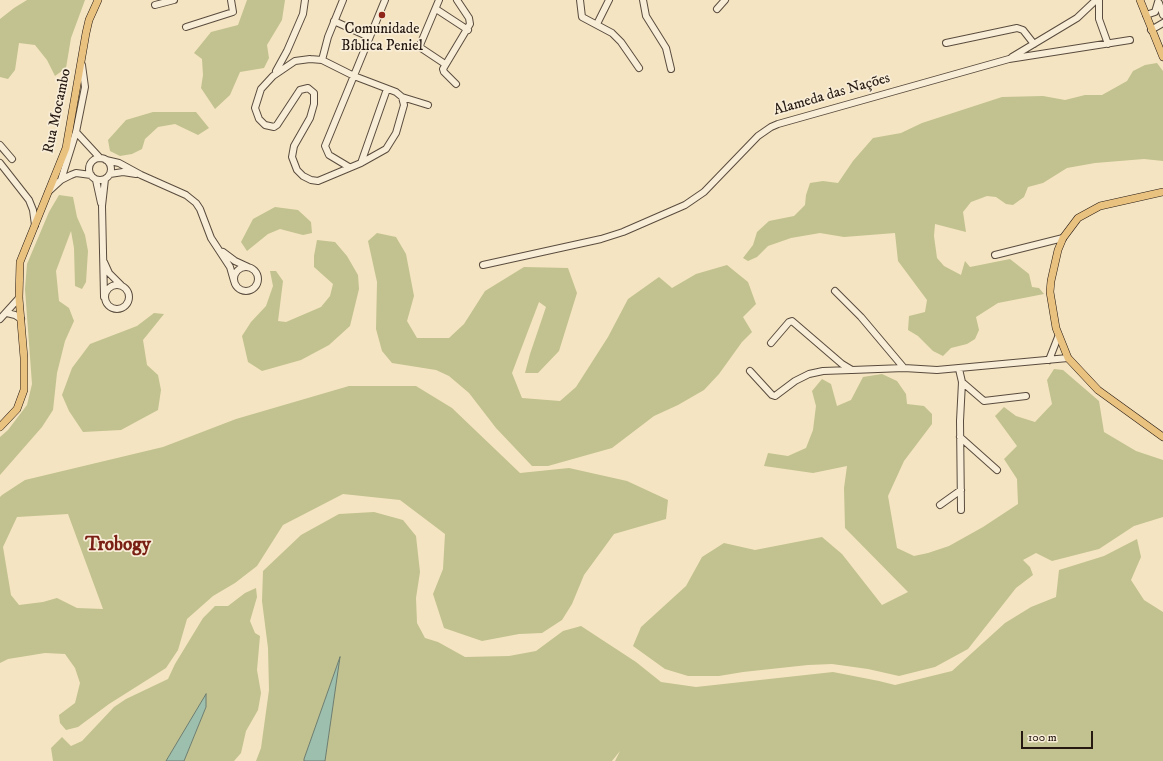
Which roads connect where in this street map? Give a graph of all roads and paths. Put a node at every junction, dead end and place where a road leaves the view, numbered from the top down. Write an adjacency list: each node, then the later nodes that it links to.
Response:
1 (98, 0): 37 (main road, Rua Mocambo)
2 (174, 0): 16 (street)
3 (231, 0): 26 (street)
4 (304, 0): 41 (street)
5 (343, 0): 23 (street)
6 (385, 0): 29 (street)
7 (439, 0): 17 (street)
8 (457, 0): 27 (street)
9 (580, 0): 25 (street)
10 (609, 0): 25 (street)
11 (643, 0): 40 (street)
12 (725, 0): 18 (street)
13 (1097, 0): 32 (street, Alameda das Nações); 33 (street, Alameda das Nações)
14 (1140, 0): 21 (main road)
15 (1158, 1): 19 (street); 20 (street)
16 (154, 5)
17 (436, 9): 27 (street); 38 (street)
18 (717, 9)
19 (1155, 12): 21 (street); 22 (street)
20 (1163, 15)
21 (1146, 16): 28 (main road)
22 (1163, 19)
23 (334, 21): 29 (street); 36 (street)
24 (1163, 22): 28 (street)
25 (597, 24): 39 (street)
26 (186, 27)
27 (468, 30): 38 (street)
28 (1151, 30): 34 (main road)
29 (369, 37): 42 (street)
30 (1130, 40): 33 (street, Alameda das Nações)
31 (946, 43): 32 (street)
32 (1034, 44): 35 (street, Alameda das Nações)
33 (1108, 44): 35 (street, Alameda das Nações)
34 (1163, 57)
35 (1009, 59): 66 (street, Alameda das Nações)
36 (322, 60): 41 (street); 42 (street)
37 (82, 61): 47 (street); 58 (main road, Rua Mocambo)
38 (445, 64): 43 (street)
39 (639, 68)
40 (671, 68)
41 (273, 76): 53 (street)
42 (354, 76): 44 (street); 53 (street)
43 (456, 84)
44 (388, 89): 45 (street); 52 (street)
45 (402, 97): 46 (street); 52 (street)
46 (428, 105)
47 (76, 132): 50 (street); 57 (street)
48 (0, 145): 49 (street)
49 (12, 159)
50 (103, 159): 54 (street); 55 (street); 56 (street)
51 (0, 163): 61 (street)
52 (361, 163): 53 (street)
53 (349, 167)
54 (141, 175): 55 (street); 63 (street)
55 (108, 177): 56 (street); 60 (street)
56 (93, 178): 57 (street); 60 (street)
57 (61, 180): 58 (street)
58 (49, 192): 61 (main road, Rua Mocambo)
59 (1163, 192): 62 (main road)
60 (102, 206): 65 (street)
61 (35, 226): 72 (main road, Rua Mocambo)
62 (1063, 238): 64 (street); 76 (main road)
63 (218, 247): 67 (street); 68 (street)
64 (995, 255)
65 (104, 260): 69 (street); 71 (street)
66 (484, 265)
67 (248, 267): 68 (street); 68 (street)
68 (234, 281)
69 (122, 286): 71 (street); 71 (street)
70 (835, 291): 80 (street)
71 (104, 297)
72 (19, 298): 73 (street); 74 (main road, Rua Mocambo)
73 (7, 313): 74 (street); 75 (street)
74 (19, 316): 86 (main road, Rua Mocambo)
75 (0, 319)
76 (1058, 336): 78 (main road); 79 (street)
77 (771, 343): 82 (street)
78 (1068, 358): 79 (street); 88 (main road)
79 (1049, 360): 81 (street)
80 (904, 368): 81 (street); 82 (street)
81 (959, 369): 84 (street)
82 (852, 370): 83 (street)
83 (750, 371)
84 (962, 382): 85 (street); 87 (street)
85 (1026, 396)
86 (0, 427)
87 (960, 437): 89 (street); 90 (street)
88 (1163, 437)
89 (997, 470)
90 (961, 490): 91 (street); 92 (street)
91 (940, 505)
92 (961, 510)

